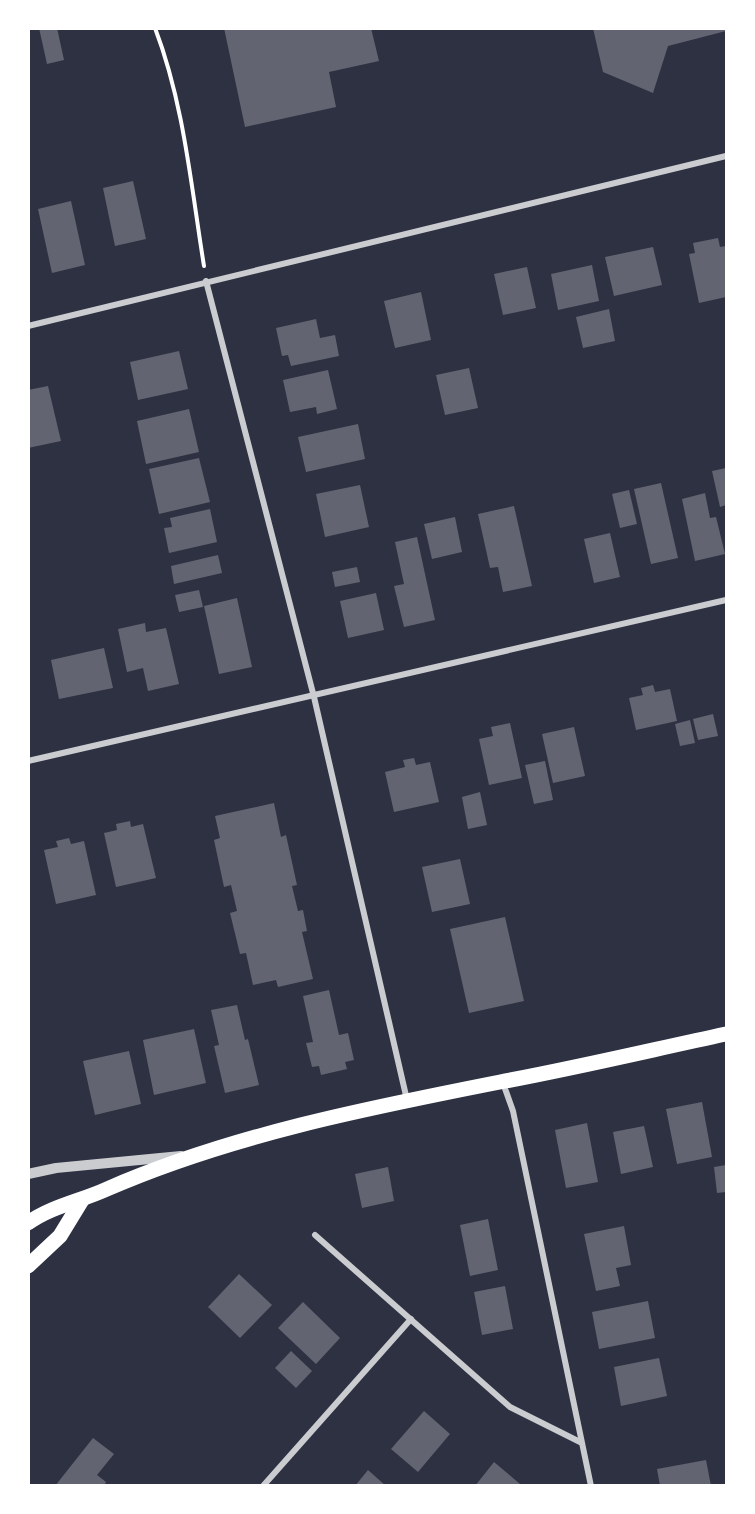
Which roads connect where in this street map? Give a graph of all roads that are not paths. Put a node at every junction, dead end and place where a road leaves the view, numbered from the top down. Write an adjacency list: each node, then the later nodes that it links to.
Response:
1 (726, 156): 2 (street)
2 (206, 281): 3 (street); 5 (street)
3 (28, 326)
4 (726, 600): 5 (street)
5 (314, 697): 6 (street); 9 (street)
6 (28, 761)
7 (726, 1034): 8 (main road)
8 (502, 1082): 9 (main road); 17 (street)
9 (407, 1100): 10 (main road)
10 (197, 1155): 11 (street); 12 (main road)
11 (28, 1174)
12 (82, 1200): 13 (main road); 15 (main road)
13 (28, 1223)
14 (315, 1235): 16 (street)
15 (28, 1266)
16 (411, 1319): 17 (street); 18 (street)
17 (580, 1442): 19 (street)
18 (263, 1485)
19 (591, 1485)

